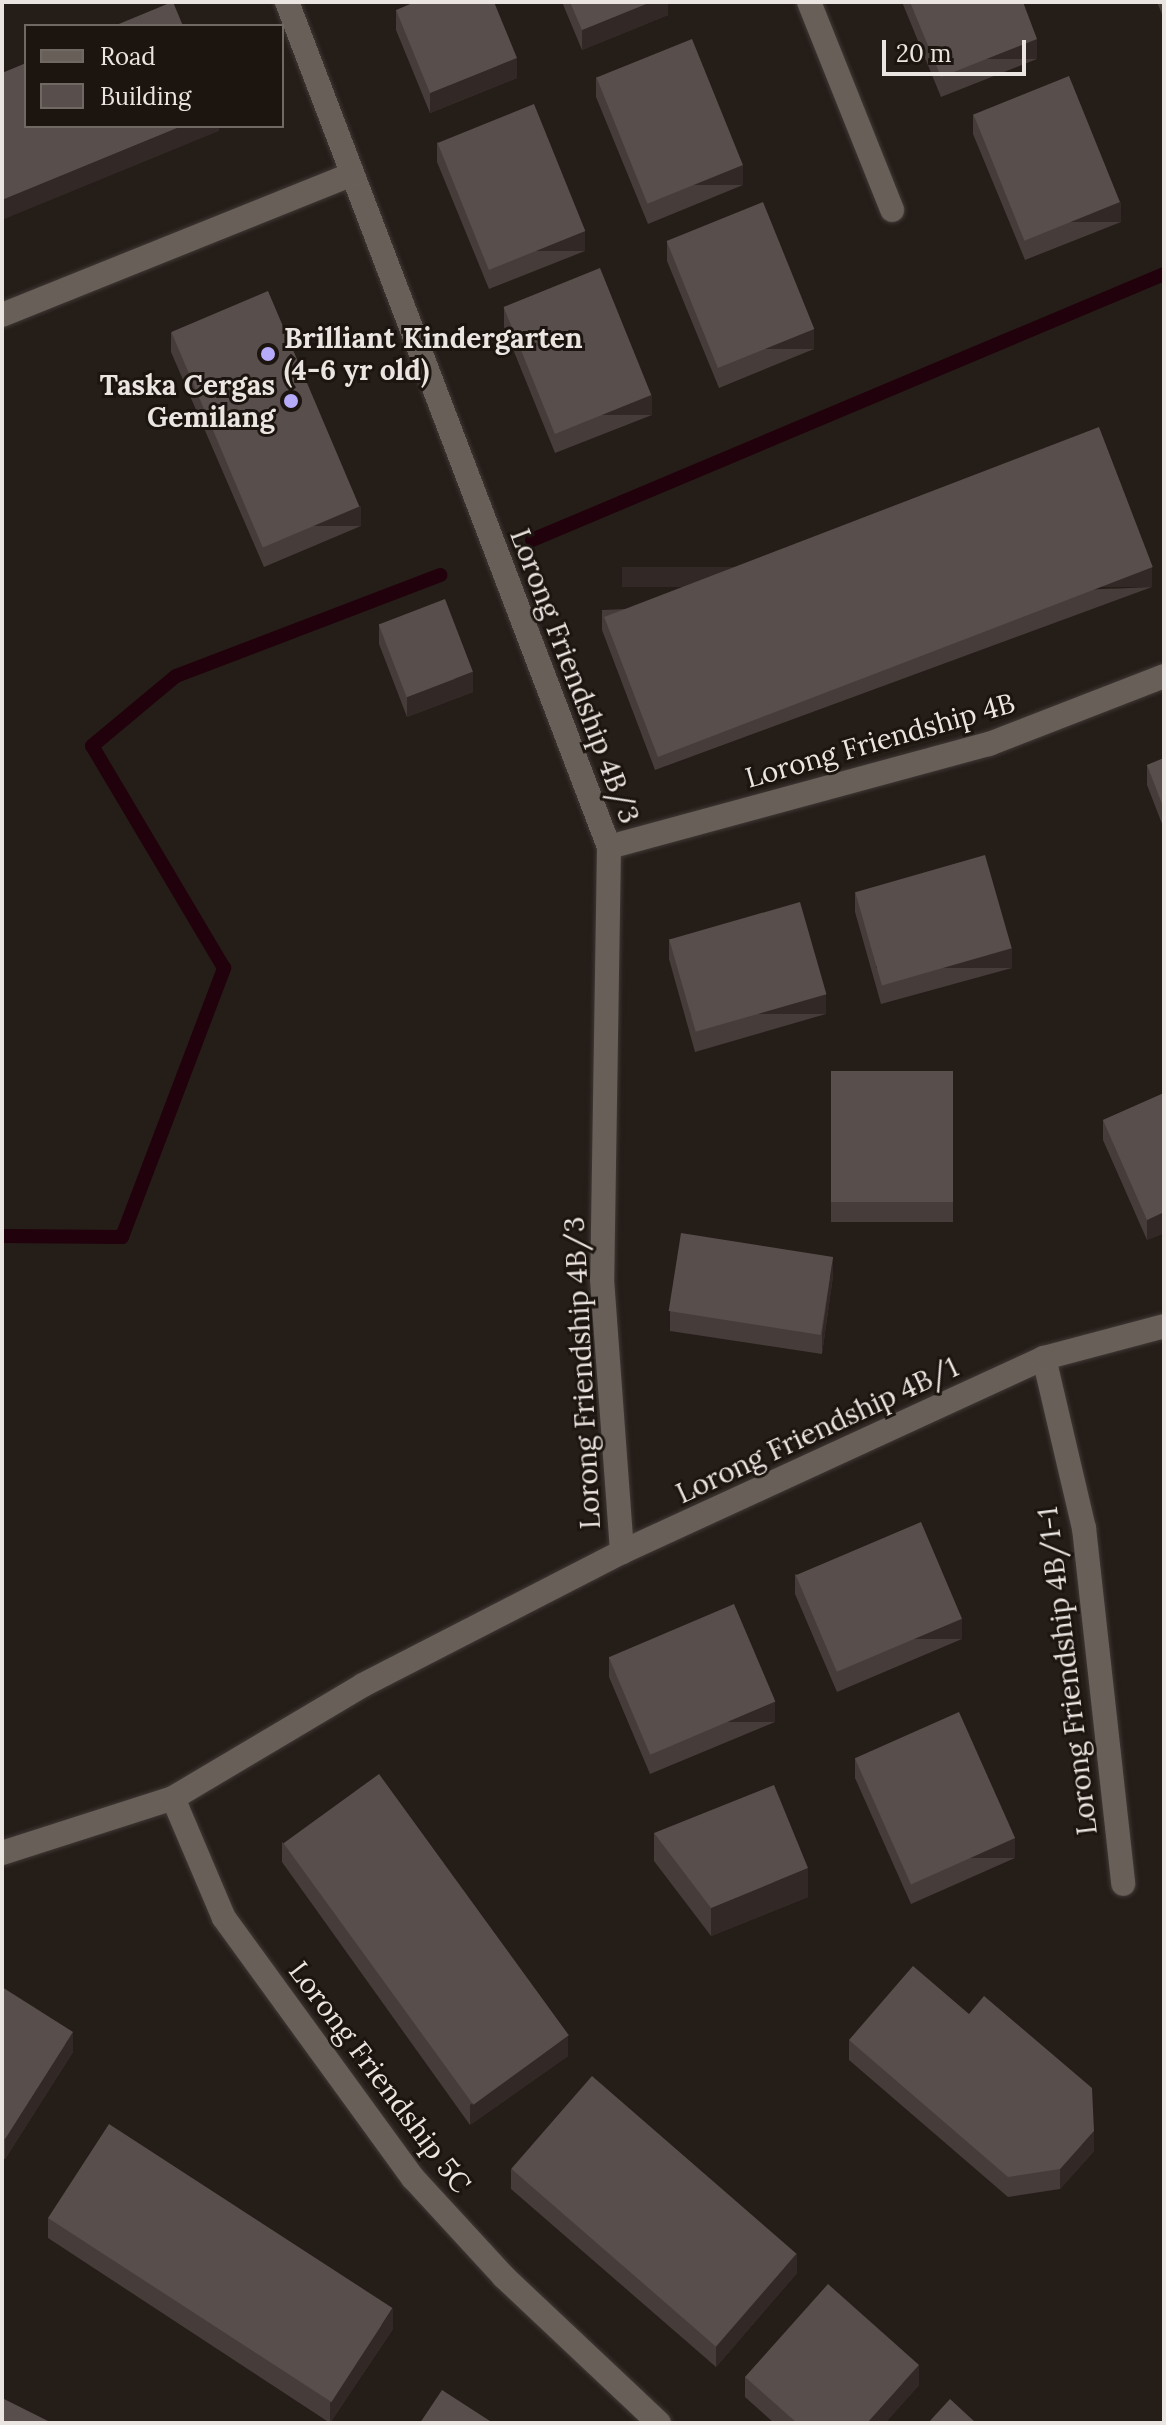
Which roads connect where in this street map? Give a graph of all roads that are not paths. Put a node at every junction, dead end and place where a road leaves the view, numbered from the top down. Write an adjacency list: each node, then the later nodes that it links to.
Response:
1 (287, 2): 3 (street, Lorong Friendship 4B/3)
2 (809, 2): 4 (street)
3 (352, 174): 5 (street); 7 (street, Lorong Friendship 4B/3)
4 (892, 210)
5 (2, 315)
6 (1164, 676): 7 (street, Lorong Friendship 4B)
7 (609, 847): 10 (street, Lorong Friendship 4B/3)
8 (1164, 1326): 9 (street, Lorong Friendship 4B/1)
9 (1044, 1358): 10 (street, Lorong Friendship 4B/1); 13 (street, Lorong Friendship 4B/1-1)
10 (622, 1552): 11 (street, Lorong Friendship 4B/1)
11 (173, 1798): 12 (street); 14 (street, Lorong Friendship 5C)
12 (2, 1853)
13 (1123, 1884)
14 (659, 2423)

